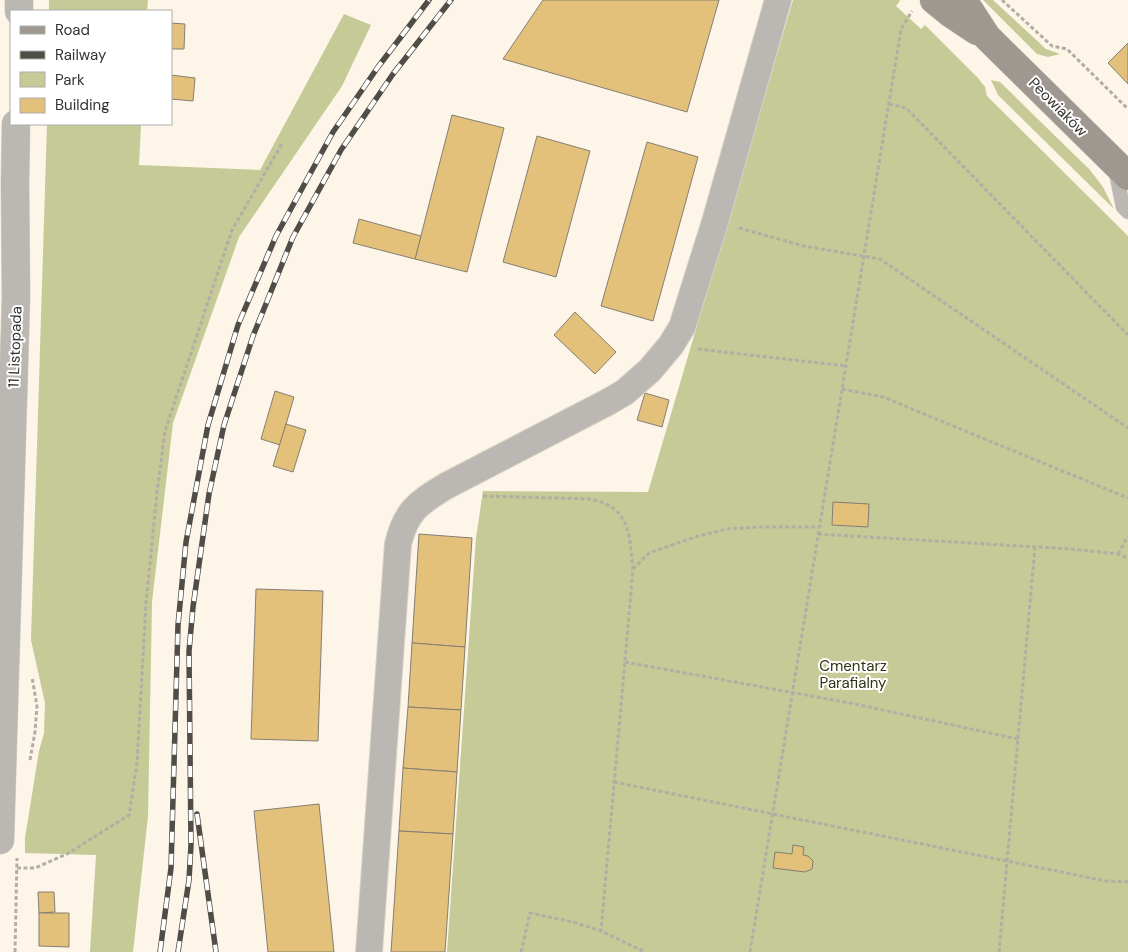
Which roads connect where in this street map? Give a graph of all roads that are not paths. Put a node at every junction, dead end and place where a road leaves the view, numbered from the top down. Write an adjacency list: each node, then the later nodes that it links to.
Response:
1 (778, 0): 9 (street)
2 (963, 0): 4 (main road, Peowiaków)
3 (924, 4): 4 (main road, Peowiaków)
4 (987, 37): 6 (main road, Peowiaków)
5 (16, 125): 8 (street, 11 Listopada)
6 (1121, 169): 7 (lane)
7 (1128, 212)
8 (0, 840)
9 (369, 952)

